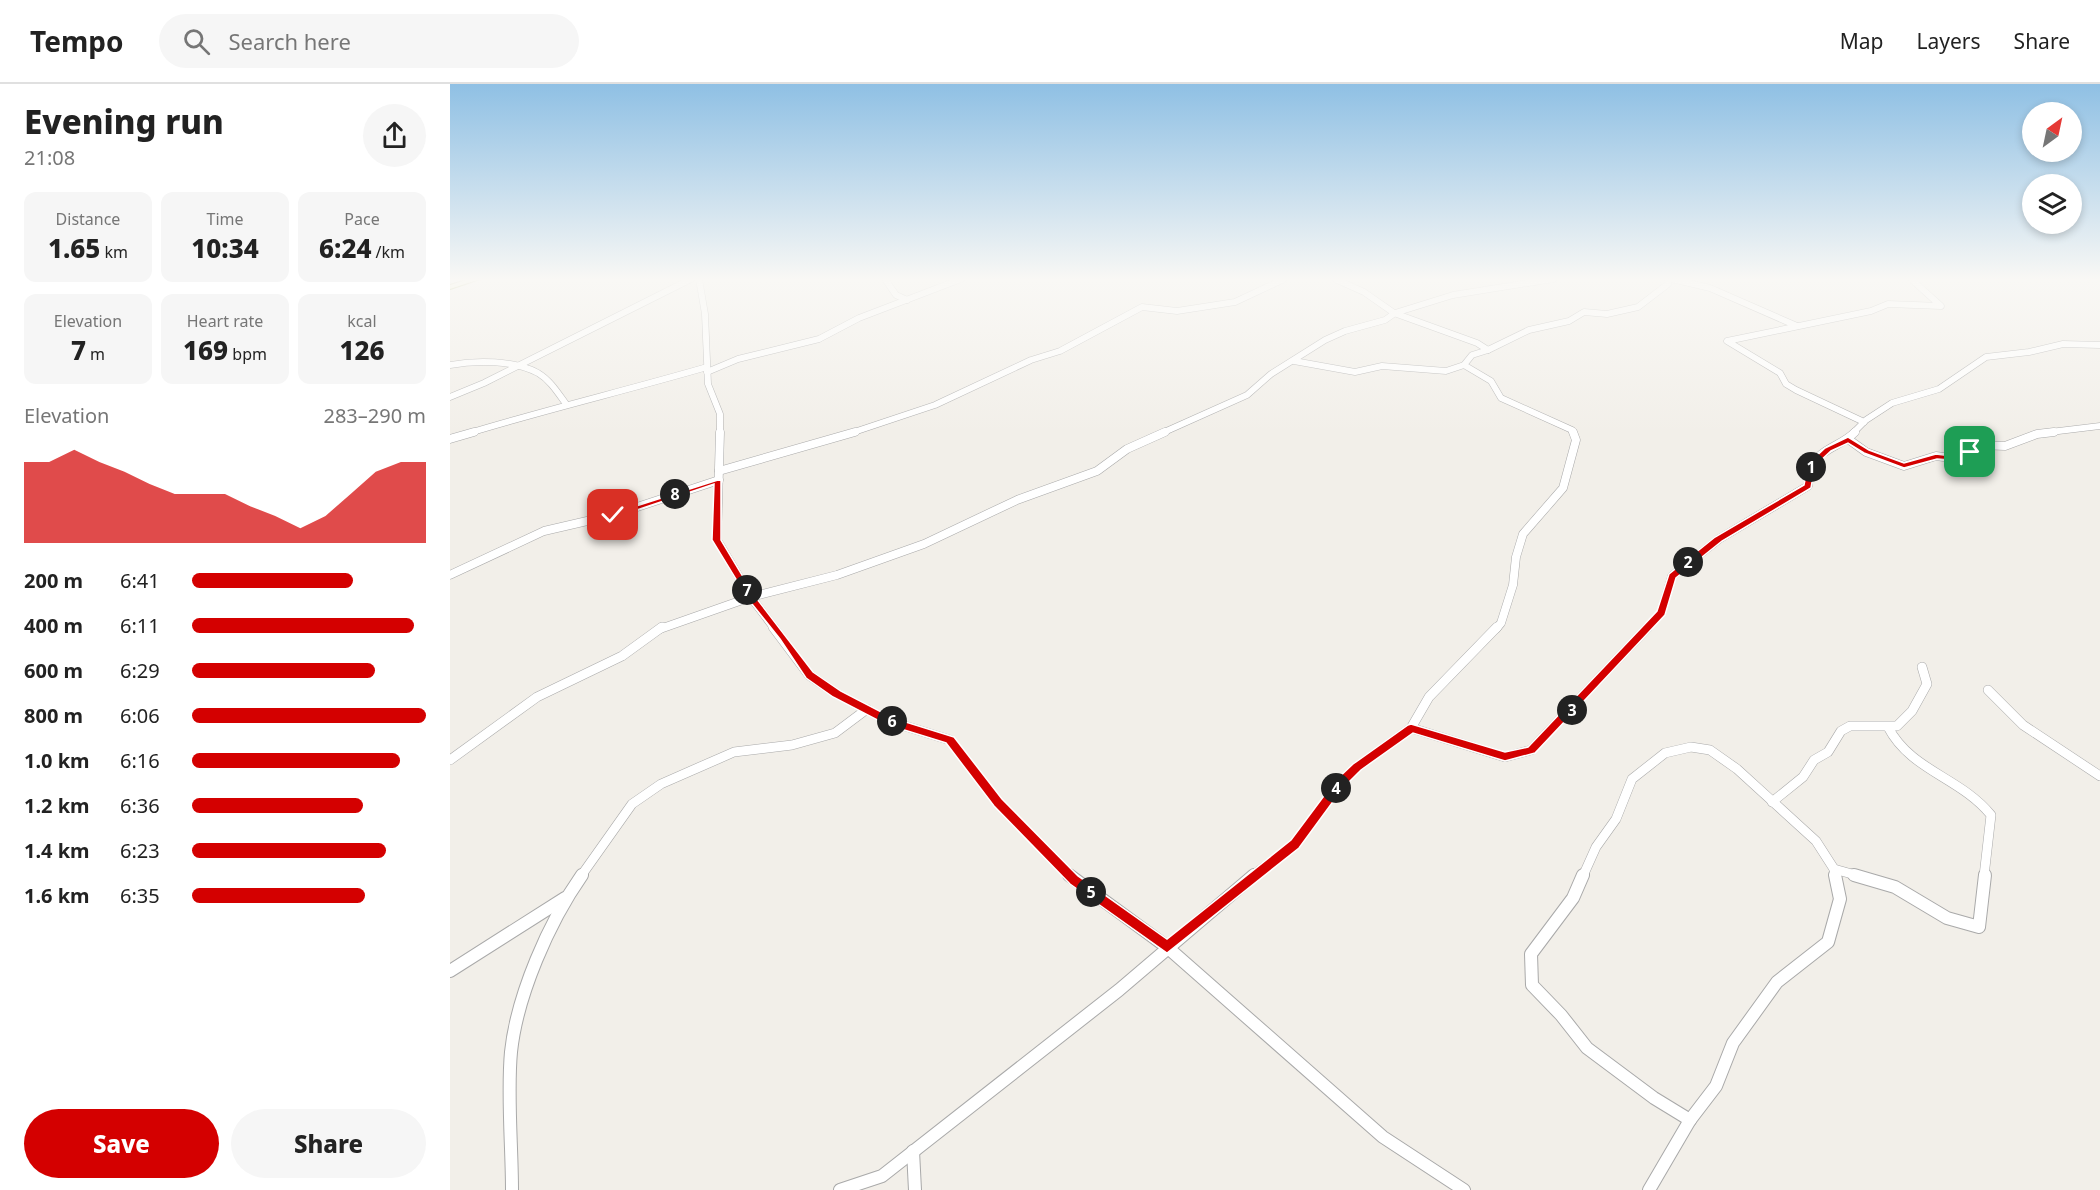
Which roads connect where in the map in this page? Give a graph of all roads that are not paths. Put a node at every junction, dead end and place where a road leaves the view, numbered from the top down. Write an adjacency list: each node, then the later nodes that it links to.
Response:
1 (588, 331): 14 (street)
2 (706, 331): 15 (street)
3 (835, 331): 15 (street)
4 (1098, 331): 22 (street)
5 (1346, 331): 11 (street)
6 (1450, 331): 10 (street)
7 (1528, 331): 10 (street)
8 (1775, 331): 18 (street)
9 (2100, 345): 18 (street)
10 (1488, 350): 13 (street)
11 (1293, 361): 13 (street); 24 (street)
12 (450, 365): 14 (street)
13 (1464, 365): 29 (street)
14 (518, 366): 16 (street); 17 (street)
15 (707, 370): 17 (street); 22 (street)
16 (450, 397)
17 (566, 404): 20 (street)
18 (1864, 422): 21 (street)
19 (2100, 426): 21 (street)
20 (450, 439)
21 (1848, 439): 29 (street)
22 (719, 476): 23 (street); 24 (street)
23 (450, 575)
24 (751, 597): 27 (street); 30 (street)
25 (1922, 667): 28 (street)
26 (1988, 690): 31 (street)
27 (867, 709): 34 (street); 35 (street)
28 (1888, 727): 32 (street); 33 (street)
29 (1411, 728): 35 (street)
30 (450, 760)
31 (2100, 776)
32 (1772, 802): 33 (street); 37 (street)
33 (1834, 869): 37 (street)
34 (566, 898): 36 (street); 39 (street)
35 (1167, 947): 38 (street); 42 (street)
36 (450, 971)
37 (1690, 1120): 43 (street)
38 (913, 1151): 40 (street); 41 (street)
39 (512, 1190)
40 (840, 1190)
41 (915, 1190)
42 (1464, 1190)
43 (1649, 1190)

